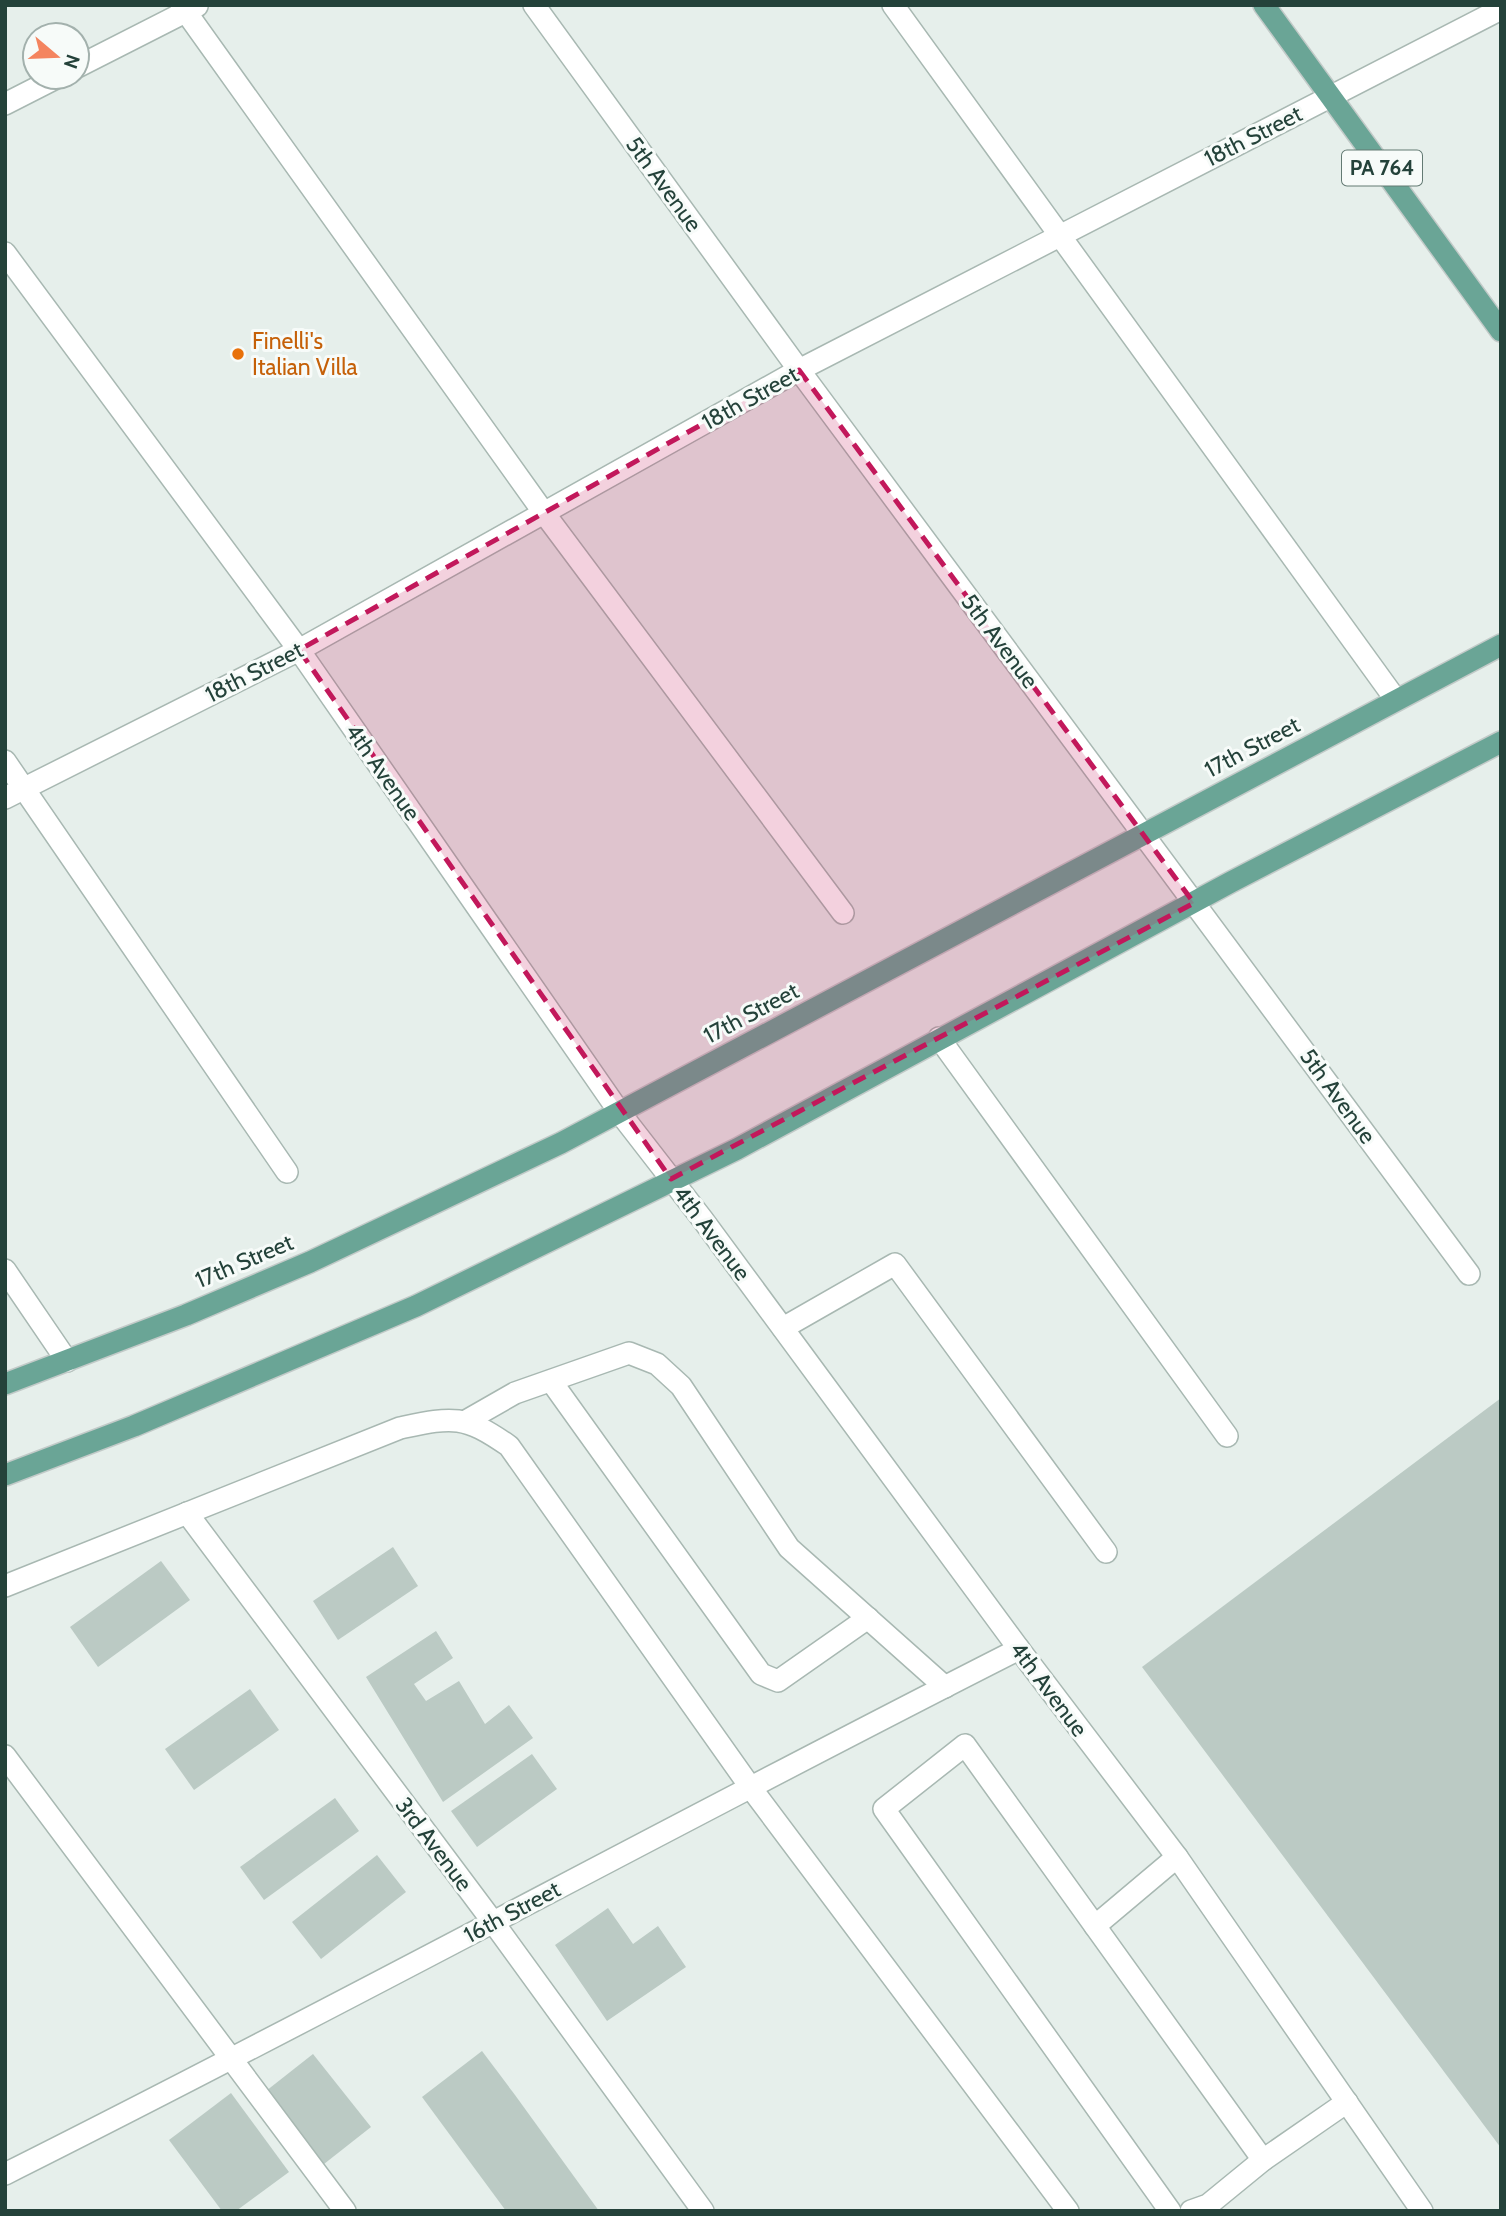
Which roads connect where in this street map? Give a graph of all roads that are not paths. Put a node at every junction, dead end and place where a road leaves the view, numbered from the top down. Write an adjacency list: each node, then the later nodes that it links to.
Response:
1 (534, 5): 13 (street, 5th Avenue)
2 (893, 5): 10 (street)
3 (1264, 5): 8 (main road, PA 764)
4 (188, 7): 6 (street); 14 (street)
5 (1501, 9): 8 (street, 18th Street)
6 (91, 59)
7 (31, 91): 9 (street)
8 (1330, 96): 10 (street, 18th Street); 12 (main road, PA 764)
9 (5, 104)
10 (1061, 235): 13 (street, 18th Street); 17 (street)
11 (5, 253): 16 (street, 4th Avenue)
12 (1501, 331)
13 (799, 370): 14 (street, 18th Street); 21 (street, 5th Avenue)
14 (544, 513): 16 (street, 18th Street); 23 (street)
15 (1501, 645): 17 (main road, 17th Street)
16 (299, 650): 20 (street, 18th Street); 25 (street, 4th Avenue)
17 (1396, 700): 21 (main road, 17th Street)
18 (1501, 742): 22 (main road)
19 (5, 761): 20 (street)
20 (15, 793): 26 (street)
21 (1143, 835): 22 (street, 5th Avenue); 25 (main road, 17th Street)
22 (1194, 903): 24 (main road); 29 (street, 5th Avenue)
23 (843, 913)
24 (939, 1038): 27 (main road); 35 (street)
25 (620, 1112): 27 (street, 4th Avenue); 31 (main road, 17th Street)
26 (287, 1172)
27 (671, 1179): 30 (street, 4th Avenue); 36 (main road)
28 (5, 1270): 31 (street)
29 (1469, 1274)
30 (783, 1328): 38 (street); 41 (street, 4th Avenue)
31 (67, 1361): 33 (main road, 17th Street)
32 (551, 1381): 34 (street); 40 (street); 40 (street)
33 (5, 1384)
34 (467, 1421): 37 (street); 44 (street)
35 (1227, 1436)
36 (5, 1475)
37 (187, 1513): 39 (street); 46 (street, 3rd Avenue)
38 (1106, 1552)
39 (5, 1586)
40 (868, 1618): 42 (street)
41 (1019, 1649): 42 (street, 16th Street); 45 (street, 4th Avenue)
42 (945, 1687): 44 (street, 16th Street)
43 (5, 1756): 48 (street)
44 (751, 1788): 46 (street, 16th Street); 54 (street)
45 (1177, 1857): 47 (street); 49 (street, 4th Avenue)
46 (493, 1922): 48 (street, 16th Street); 53 (street, 3rd Avenue)
47 (1095, 1926): 50 (street); 55 (street)
48 (231, 2061): 51 (street, 16th Street); 52 (street)
49 (1347, 2102): 50 (street); 57 (street, 4th Avenue)
50 (1263, 2160): 56 (street)
51 (5, 2174)
52 (345, 2211)
53 (703, 2211)
54 (1068, 2211)
55 (1170, 2211)
56 (1191, 2211)
57 (1422, 2211)

